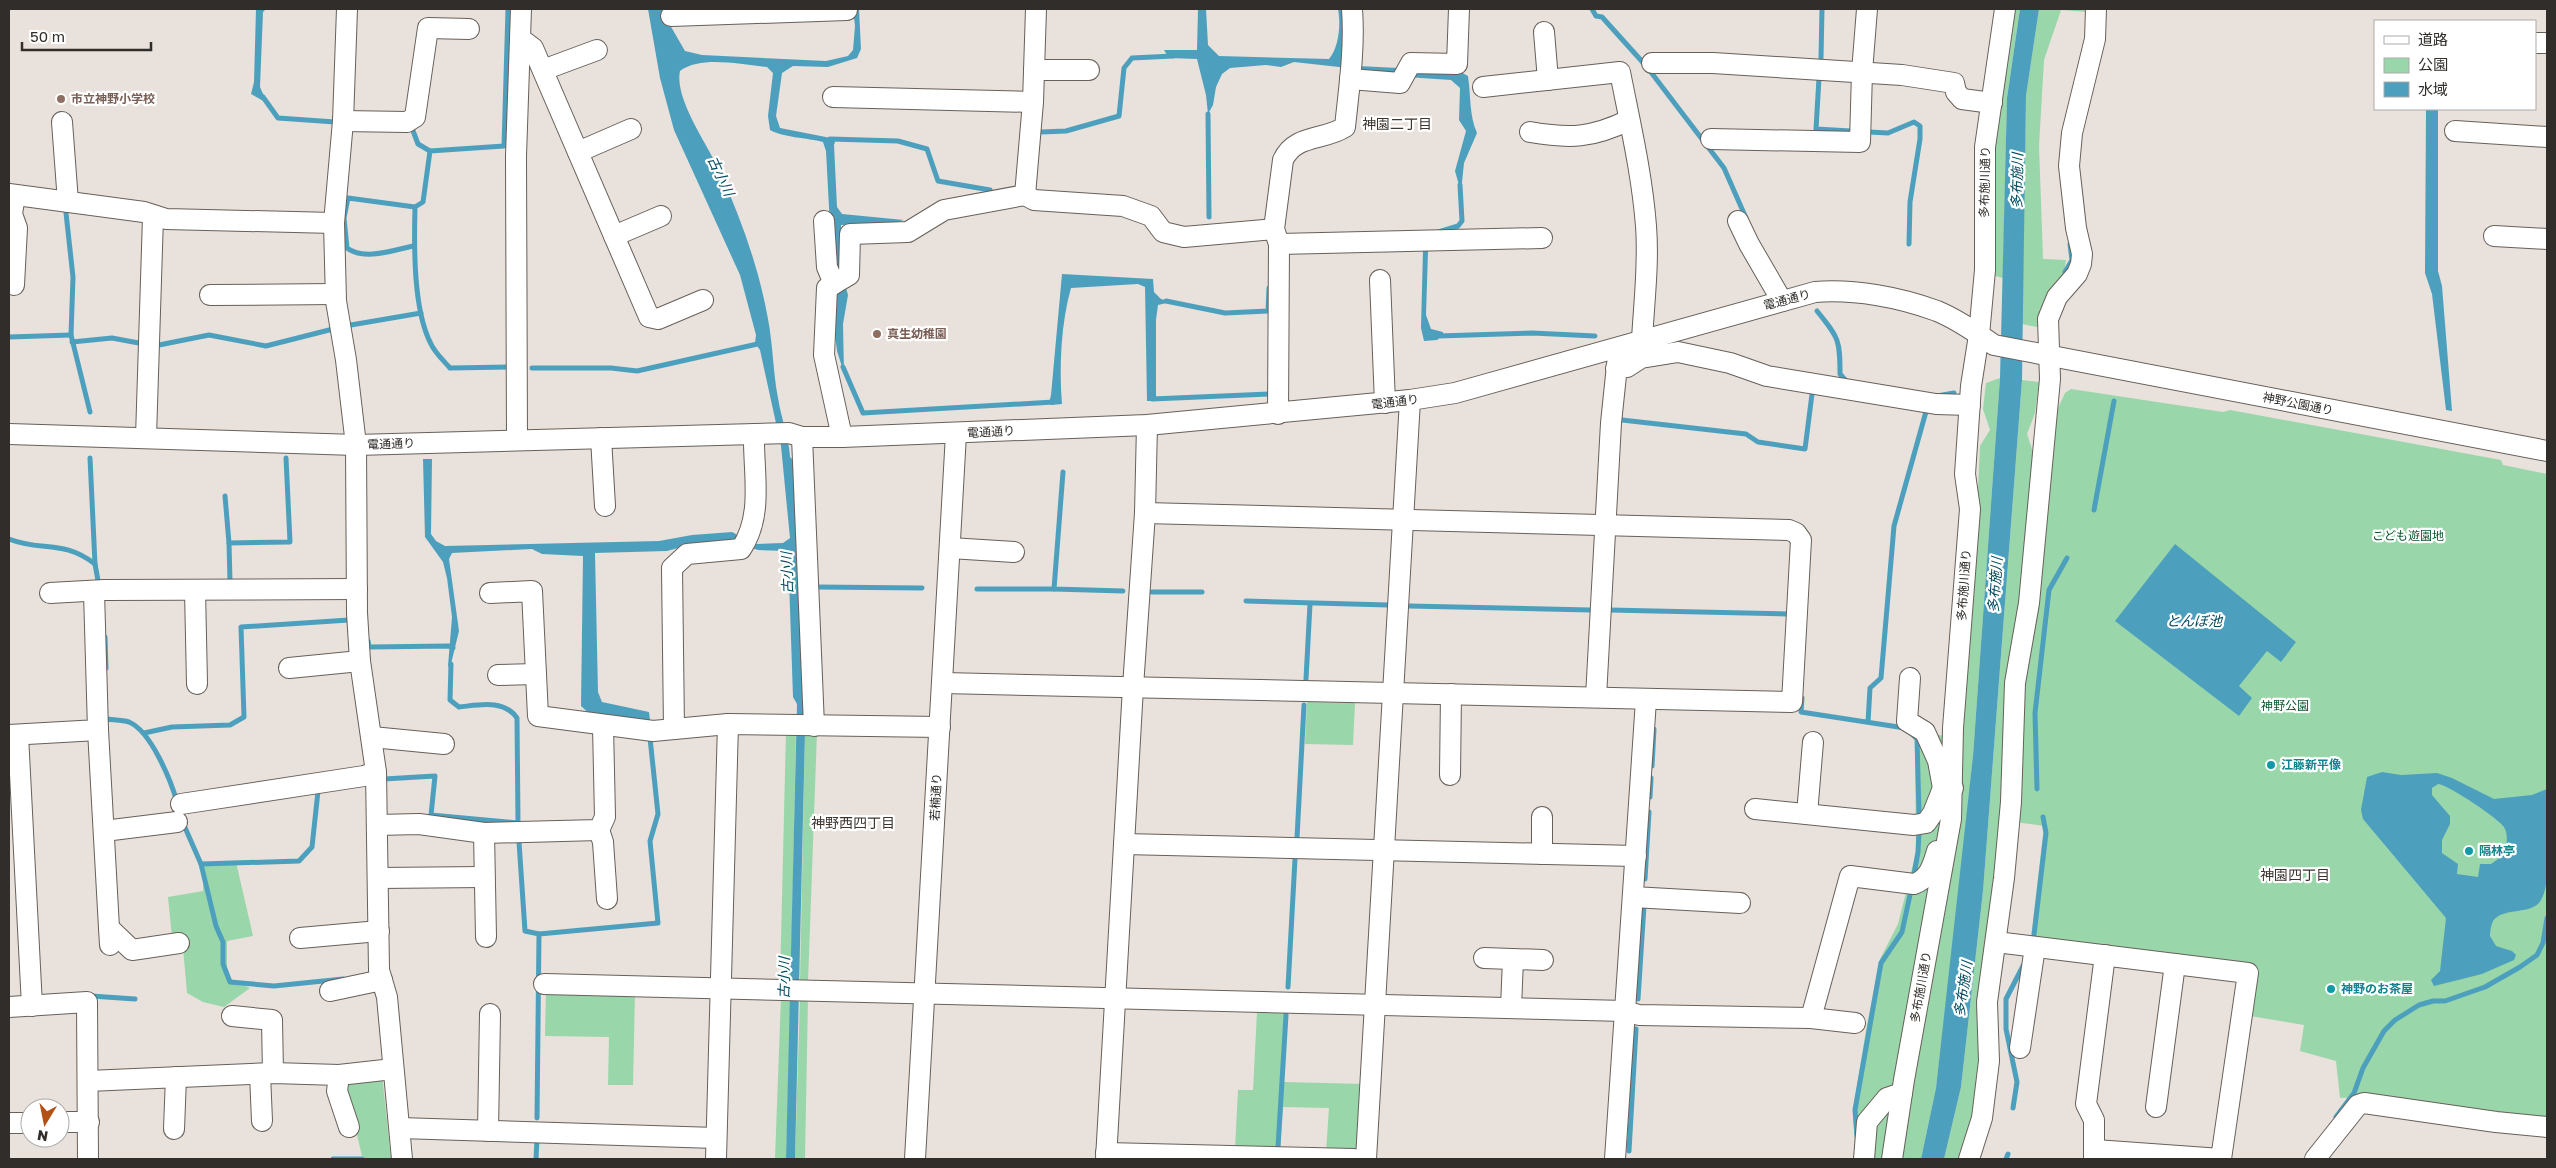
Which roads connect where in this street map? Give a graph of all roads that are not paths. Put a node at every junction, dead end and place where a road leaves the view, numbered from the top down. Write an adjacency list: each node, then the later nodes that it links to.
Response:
1 (347, 9): 28 (street)
2 (521, 9): 14 (street)
3 (1036, 9): 18 (street)
4 (1352, 9): 20 (street)
5 (1459, 9): 20 (street)
6 (1868, 9): 21 (street)
7 (2005, 9): 26 (street, 多布施川通り)
8 (2096, 9): 59 (street)
9 (781, 10): 10 (street); 11 (street)
10 (847, 10)
11 (683, 13)
12 (470, 30): 28 (street)
13 (1544, 32): 22 (street)
14 (521, 39): 17 (street); 72 (street)
15 (597, 50): 17 (street)
16 (1652, 63): 21 (street)
17 (543, 70): 35 (street)
18 (1034, 70): 19 (street); 25 (street)
19 (1089, 70)
20 (1350, 71): 45 (street)
21 (1862, 72): 26 (street); 34 (street)
22 (1548, 80): 23 (street); 27 (street)
23 (1484, 87)
24 (832, 97): 25 (street)
25 (1032, 102): 37 (street)
26 (1992, 103): 56 (street, 多布施川通り)
27 (1629, 120): 32 (street); 57 (street)
28 (343, 121): 43 (street)
29 (62, 122): 38 (street)
30 (631, 129): 35 (street)
31 (2455, 131): 33 (street)
32 (1530, 132)
33 (2547, 137)
34 (1711, 139)
35 (578, 152): 44 (street)
36 (12, 194): 38 (street); 51 (street)
37 (1025, 195): 45 (street); 49 (street)
38 (68, 202): 40 (street)
39 (660, 216): 44 (street)
40 (153, 217): 43 (street); 69 (street)
41 (824, 221): 49 (street)
42 (1738, 221): 55 (street)
43 (334, 223): 53 (street)
44 (614, 236): 54 (street)
45 (1277, 236): 47 (street); 64 (street)
46 (2494, 236): 48 (street)
47 (1542, 238)
48 (2547, 239)
49 (841, 279): 70 (street)
50 (1380, 280): 62 (street)
51 (14, 286)
52 (210, 294): 53 (street)
53 (335, 294): 73 (street)
54 (703, 300)
55 (1782, 301): 56 (street, 電通通り); 57 (street, 電通通り)
56 (1980, 335): 59 (street, 電通通り); 63 (street, 多布施川通り)
57 (1642, 340): 58 (street, 電通通り)
58 (1619, 346): 60 (street); 61 (street, 電通通り)
59 (2049, 357): 74 (street, 神野公園通り); 133 (street)
60 (1616, 368): 63 (street); 78 (street)
61 (1410, 400): 62 (street, 電通通り); 77 (street)
62 (1385, 403): 64 (street, 電通通り)
63 (1970, 405): 110 (street, 多布施川通り)
64 (1278, 414): 65 (street, 電通通り)
65 (1147, 425): 68 (street, 電通通り); 76 (street)
66 (9, 434): 69 (street, 電通通り)
67 (779, 434): 70 (street, 電通通り); 71 (street, 電通通り); 100 (street); 102 (street)
68 (956, 434): 70 (street, 電通通り); 79 (street, 若楠通り)
69 (146, 437): 73 (street, 電通通り)
70 (842, 437)
71 (601, 438): 72 (street, 電通通り); 75 (street)
72 (517, 440): 73 (street, 電通通り)
73 (356, 445): 81 (street)
74 (2547, 451)
75 (605, 506)
76 (1146, 512): 77 (street); 93 (street)
77 (1404, 519): 78 (street); 94 (street)
78 (1605, 524): 96 (street); 97 (street)
79 (950, 548): 80 (street); 91 (street, 若楠通り)
80 (1014, 552)
81 (357, 589): 82 (street); 86 (street)
82 (195, 590): 83 (street); 92 (street)
83 (99, 591): 84 (street); 103 (street)
84 (50, 593)
85 (490, 593): 88 (street)
86 (360, 661): 87 (street); 105 (street)
87 (289, 668)
88 (536, 674): 89 (street); 99 (street)
89 (498, 676)
90 (1910, 678): 110 (street)
91 (943, 683): 93 (street); 101 (street, 若楠通り)
92 (197, 684)
93 (1133, 687): 94 (street); 120 (street)
94 (1393, 693): 95 (street); 121 (street)
95 (1452, 694): 96 (street); 109 (street)
96 (1596, 697): 97 (street)
97 (1646, 700): 123 (street)
98 (728, 724): 100 (street); 102 (street); 143 (street)
99 (603, 726): 102 (street); 117 (street)
100 (814, 726): 101 (street)
101 (940, 727): 145 (street, 若楠通り)
102 (674, 729)
103 (98, 730): 104 (street); 118 (street)
104 (13, 735): 148 (street)
105 (372, 738): 107 (street); 108 (street)
106 (1813, 742): 112 (street)
107 (444, 744)
108 (376, 772): 116 (street); 118 (street)
109 (1450, 775)
110 (1948, 788): 114 (street, 多布施川通り); 115 (street)
111 (1755, 809): 112 (street)
112 (1807, 814): 115 (street)
113 (1542, 817): 122 (street)
114 (1951, 819): 126 (street); 162 (street, 多布施川通り)
115 (1926, 823): 126 (street)
116 (376, 825): 119 (street); 125 (street)
117 (600, 830): 119 (street); 128 (street)
118 (104, 832): 134 (street)
119 (484, 833): 124 (street)
120 (1124, 844): 121 (street); 146 (street)
121 (1384, 850): 122 (street); 147 (street)
122 (1542, 854): 123 (street)
123 (1636, 856): 127 (street)
124 (484, 877): 125 (street); 131 (street)
125 (379, 878): 130 (street)
126 (1921, 881): 154 (street)
127 (1633, 897): 129 (street); 151 (street)
128 (607, 899)
129 (1740, 903)
130 (379, 931): 132 (street); 141 (street)
131 (486, 937)
132 (300, 938)
133 (1996, 942): 135 (street); 184 (street)
134 (179, 943)
135 (2035, 947): 136 (street); 156 (street)
136 (2105, 955): 140 (street); 173 (street)
137 (1484, 958): 138 (street)
138 (1513, 959): 139 (street); 150 (street)
139 (1543, 960)
140 (2175, 964): 163 (street); 173 (street)
141 (377, 982): 144 (street); 157 (street)
142 (544, 984): 143 (street)
143 (719, 988): 145 (street); 172 (street)
144 (330, 991)
145 (926, 993): 146 (street); 178 (street, 若楠通り)
146 (1115, 998): 147 (street); 174 (street)
147 (1374, 1004): 150 (street); 180 (street)
148 (32, 1006): 149 (street); 161 (street)
149 (9, 1007)
150 (1511, 1008): 151 (street)
151 (1626, 1011): 154 (street); 181 (street)
152 (490, 1014): 171 (street)
153 (232, 1016): 158 (street)
154 (1811, 1018): 155 (street)
155 (1855, 1023)
156 (2020, 1048)
157 (393, 1069): 159 (street); 169 (street)
158 (266, 1074): 159 (street); 160 (street); 164 (street)
159 (339, 1075): 168 (street)
160 (176, 1077): 161 (street); 170 (street)
161 (88, 1081): 166 (street)
162 (1902, 1093): 182 (street); 183 (street, 多布施川通り)
163 (2156, 1107)
164 (262, 1121)
165 (70, 1122): 166 (street)
166 (89, 1122): 175 (street)
167 (2547, 1126): 185 (street)
168 (349, 1127)
169 (400, 1128): 171 (street); 176 (street)
170 (174, 1129)
171 (488, 1131): 172 (street)
172 (716, 1138): 177 (street)
173 (2094, 1154)
174 (1106, 1156): 179 (street)
175 (88, 1159)
176 (402, 1159)
177 (716, 1159)
178 (915, 1159)
179 (1354, 1159)
180 (1366, 1159)
181 (1614, 1159)
182 (1864, 1159)
183 (1892, 1159)
184 (1969, 1159)
185 (2316, 1159)

